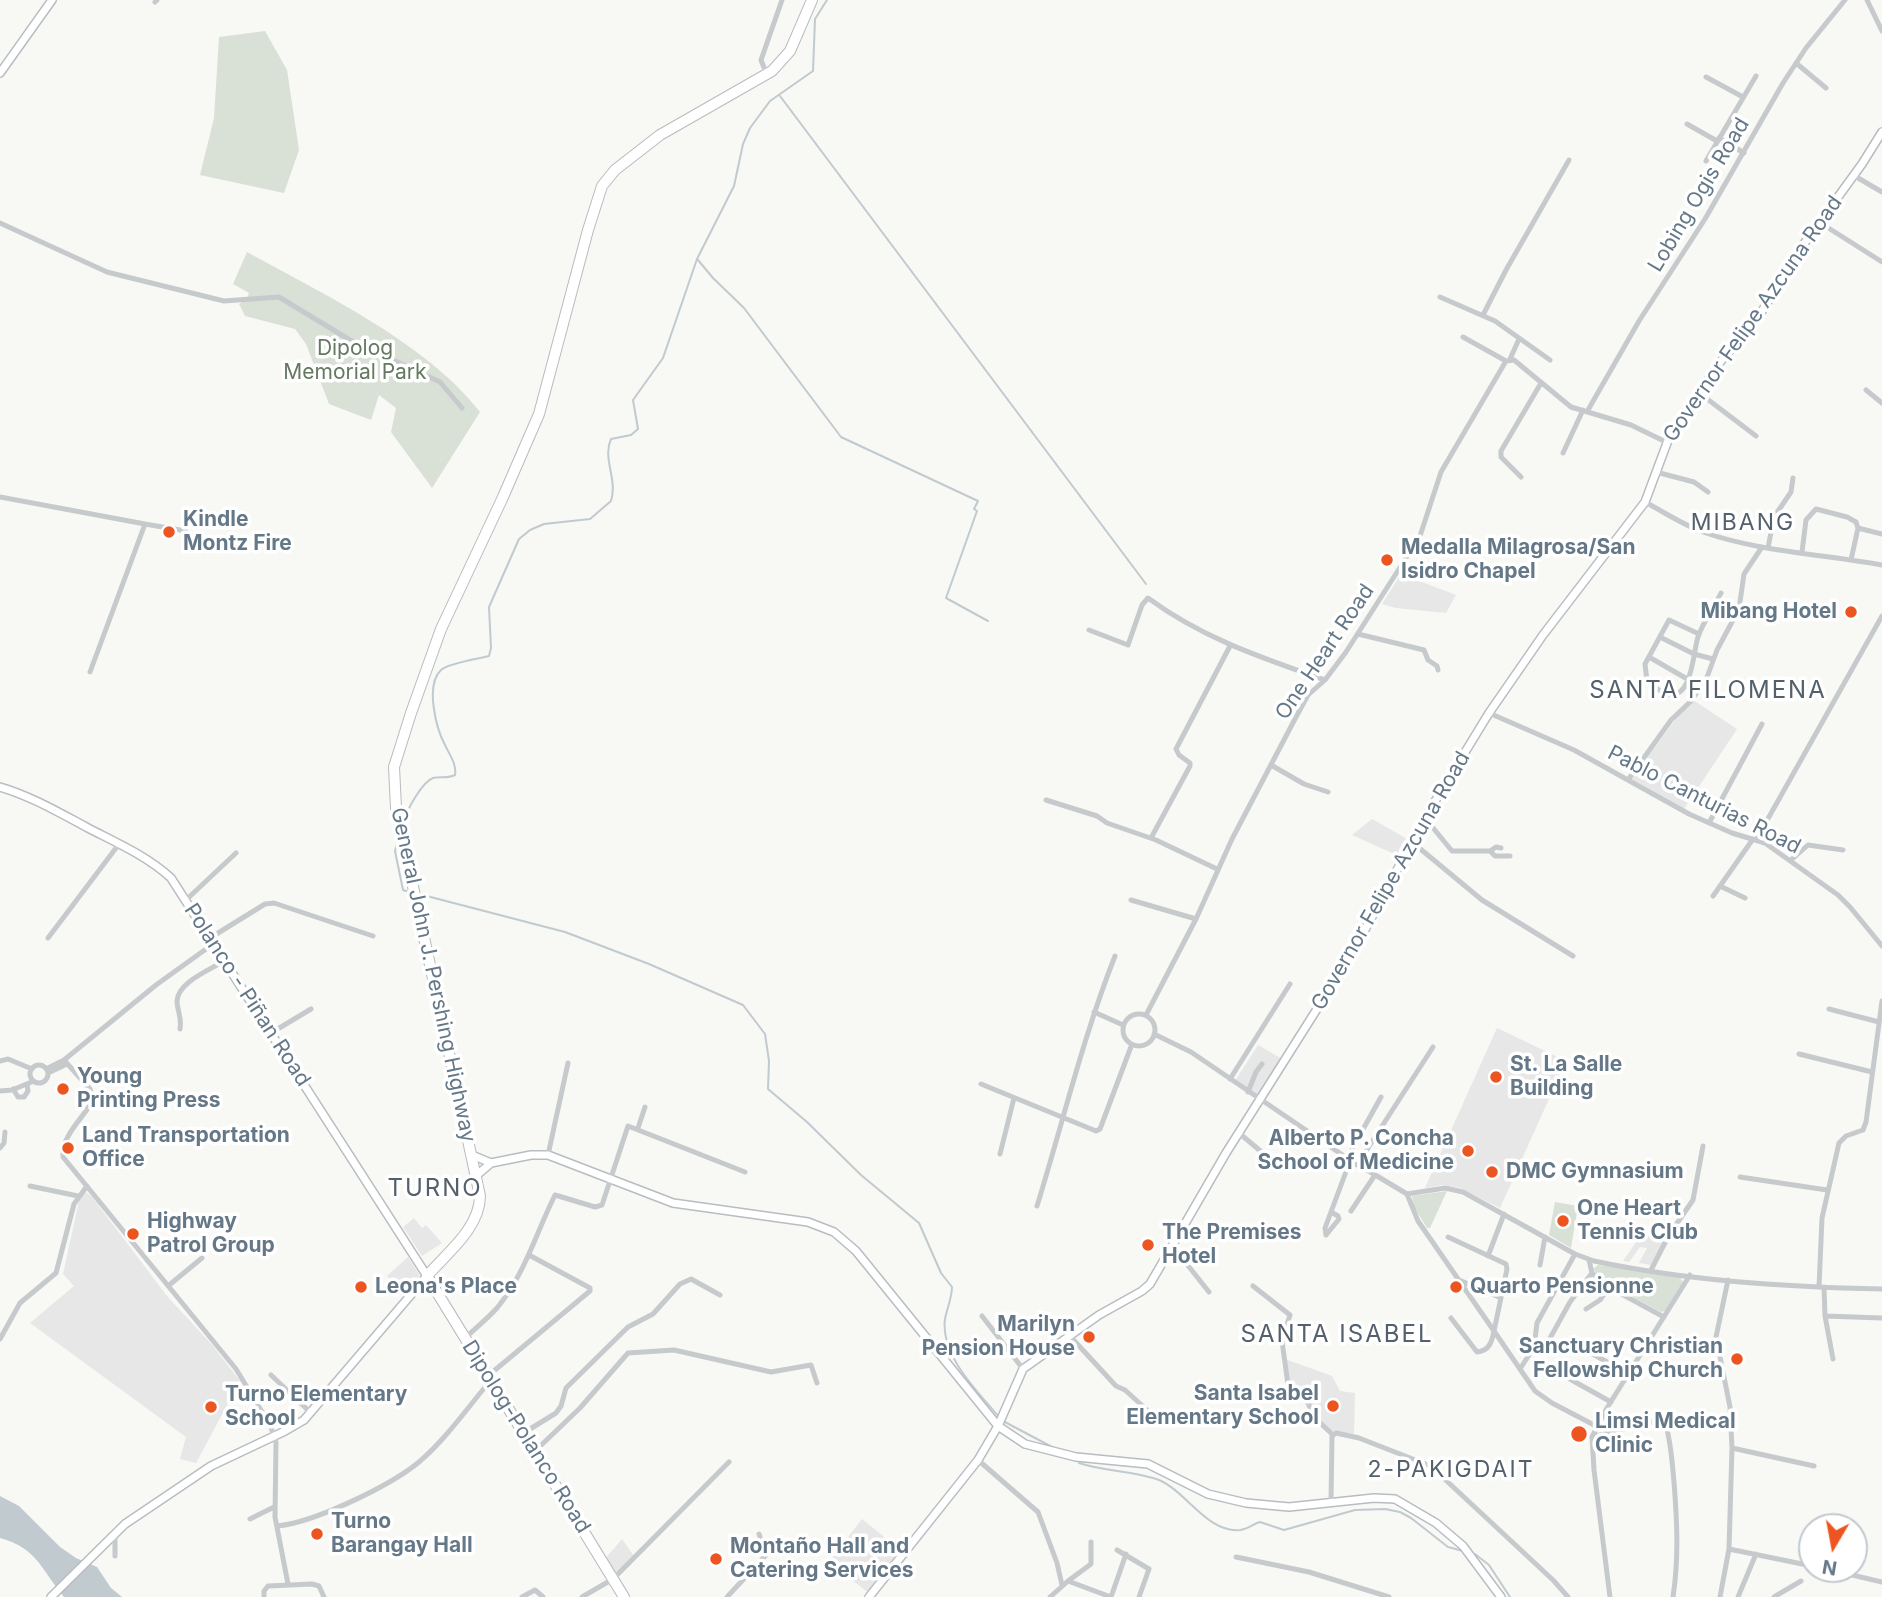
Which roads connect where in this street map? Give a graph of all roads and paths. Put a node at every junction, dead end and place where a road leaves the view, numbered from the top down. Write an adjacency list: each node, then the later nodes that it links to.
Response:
1 (52, 0): 8 (main road)
2 (782, 0): 9 (street)
3 (812, 0): 9 (highway, General John J. Pershing Highway)
4 (1845, 0): 7 (street, Lobing Ogis Road)
5 (1867, 0): 6 (street)
6 (1882, 31)
7 (1796, 63): 12 (street); 17 (street, Lobing Ogis Road)
8 (0, 74)
9 (767, 75): 140 (highway, General John J. Pershing Highway)
10 (1756, 76): 13 (street)
11 (1706, 77): 13 (street)
12 (1826, 88)
13 (1743, 97): 16 (street)
14 (1687, 124): 16 (street)
15 (1882, 132): 20 (main road, Governor Felipe Azcuna Road)
16 (1718, 140): 17 (street); 19 (street)
17 (1744, 153): 36 (street, Lobing Ogis Road)
18 (1569, 160): 26 (street)
19 (1706, 161)
20 (1853, 175): 21 (street); 23 (main road, Governor Felipe Azcuna Road)
21 (1882, 192)
22 (0, 222): 35 (street)
23 (1819, 222): 24 (street); 33 (main road, Governor Felipe Azcuna Road)
24 (1882, 262)
25 (1440, 297): 26 (street)
26 (1483, 315): 28 (street)
27 (1463, 337): 29 (street)
28 (1519, 339): 29 (street, One Heart Road); 30 (street)
29 (1508, 360): 31 (street); 57 (street, One Heart Road)
30 (1550, 360)
31 (1541, 383): 36 (street); 41 (street)
32 (1866, 390): 34 (street)
33 (1698, 393): 37 (street); 38 (main road, Governor Felipe Azcuna Road)
34 (1882, 403)
35 (462, 408)
36 (1585, 410): 38 (street); 39 (street, Lobing Ogis Road)
37 (1756, 436)
38 (1666, 442): 40 (main road, Governor Felipe Azcuna Road)
39 (1563, 453)
40 (1656, 472): 43 (street); 45 (main road, Governor Felipe Azcuna Road)
41 (1521, 478)
42 (1793, 478): 50 (street)
43 (1709, 492)
44 (0, 497): 46 (street)
45 (1645, 502): 50 (street); 68 (main road, Governor Felipe Azcuna Road)
46 (145, 524): 48 (street); 65 (street)
47 (1858, 528): 49 (street); 51 (street); 52 (street)
48 (186, 531)
49 (1882, 534)
50 (1765, 547): 51 (street); 63 (street)
51 (1802, 552): 52 (street)
52 (1851, 560): 53 (street)
53 (1882, 565)
54 (1721, 593): 58 (street)
55 (1882, 616): 78 (street)
56 (1089, 631): 60 (street)
57 (1358, 634): 64 (street); 66 (street, One Heart Road)
58 (1699, 634): 59 (street); 61 (street)
59 (1660, 637): 61 (street); 62 (street)
60 (1230, 646): 66 (street); 77 (street)
61 (1694, 654): 63 (street); 67 (street)
62 (1649, 657): 67 (street); 67 (street)
63 (1713, 659): 71 (street)
64 (1438, 670)
65 (90, 672)
66 (1325, 680): 70 (street, One Heart Road)
67 (1689, 680)
68 (1489, 713): 71 (street, Pablo Canturias Road); 75 (main road, Governor Felipe Azcuna Road)
69 (1762, 724): 76 (street)
70 (1271, 765): 73 (street); 87 (street, One Heart Road)
71 (1628, 780): 76 (street, Pablo Canturias Road)
72 (0, 787): 80 (main road, Polanco - Piñan Road)
73 (1328, 792)
74 (1046, 800): 77 (street)
75 (1425, 818): 79 (main road, Governor Felipe Azcuna Road); 83 (street)
76 (1709, 823): 78 (street, Pablo Canturias Road)
77 (1151, 838): 87 (street)
78 (1754, 839): 86 (street, Pablo Canturias Road); 88 (street)
79 (1412, 842): 99 (street); 131 (main road, Governor Felipe Azcuna Road)
80 (119, 844): 91 (main road, Polanco - Piñan Road); 95 (street)
81 (1501, 848): 83 (street)
82 (1843, 850): 86 (street)
83 (1490, 851): 85 (street)
84 (236, 853): 91 (street)
85 (1510, 856)
86 (1791, 860): 97 (street, Pablo Canturias Road)
87 (1217, 869): 93 (street, One Heart Road)
88 (1720, 886): 89 (street); 90 (street)
89 (1713, 896)
90 (1745, 898)
91 (186, 900): 96 (main road, Polanco - Piñan Road)
92 (1131, 901): 93 (street)
93 (1196, 919): 106 (street, One Heart Road)
94 (373, 936): 96 (street)
95 (48, 938)
96 (212, 941): 100 (main road, Polanco - Piñan Road); 116 (street)
97 (1882, 946)
98 (1115, 956): 105 (street)
99 (1573, 956)
100 (224, 961): 109 (street); 110 (main road, Polanco - Piñan Road)
101 (1290, 984): 122 (street)
102 (1882, 1001): 107 (street)
103 (311, 1009): 110 (street)
104 (1829, 1009): 107 (street)
105 (1094, 1012): 108 (street); 133 (street)
106 (1146, 1016): 108 (street); 111 (street)
107 (1879, 1022): 121 (street)
108 (1123, 1024): 112 (street)
109 (180, 1029)
110 (271, 1032): 172 (main road, Polanco - Piñan Road)
111 (1154, 1034): 112 (street); 122 (street)
112 (1132, 1044): 133 (street)
113 (1433, 1048): 145 (street)
114 (1799, 1054): 121 (street)
115 (0, 1060): 119 (street)
116 (65, 1062): 120 (street); 151 (street)
117 (568, 1063): 141 (street)
118 (1262, 1064): 128 (street)
119 (32, 1069): 120 (street); 123 (street)
120 (47, 1071): 123 (street)
121 (1872, 1072): 153 (street)
122 (1230, 1079): 128 (street)
123 (34, 1081): 124 (street)
124 (26, 1084): 126 (street); 126 (street)
125 (981, 1084): 130 (street)
126 (13, 1089): 127 (street)
127 (0, 1091)
128 (1248, 1092): 131 (street)
129 (1381, 1097): 142 (street)
130 (1014, 1098): 133 (street); 139 (street)
131 (1260, 1101): 136 (main road, Governor Felipe Azcuna Road); 142 (street)
132 (645, 1107): 134 (street)
133 (1065, 1118): 156 (street)
134 (638, 1128): 146 (street); 150 (street)
135 (5, 1132): 138 (street)
136 (1239, 1133): 143 (street); 162 (main road, Governor Felipe Azcuna Road)
137 (1703, 1146): 169 (street)
138 (0, 1148)
139 (1000, 1154)
140 (472, 1155): 144 (main road); 147 (highway, General John J. Pershing Highway)
141 (548, 1156): 144 (main road); 150 (main road)
142 (1348, 1159): 145 (street); 157 (street)
143 (1270, 1160)
144 (491, 1163): 147 (main road)
145 (1357, 1165): 148 (street)
146 (745, 1172)
147 (477, 1175): 172 (highway, General John J. Pershing Highway)
148 (1375, 1175): 154 (street); 158 (street)
149 (1740, 1177): 153 (street)
150 (611, 1179): 164 (street); 206 (main road)
151 (87, 1185): 155 (street); 175 (street)
152 (30, 1186): 155 (street)
153 (1827, 1190): 178 (street)
154 (1407, 1194): 159 (street); 173 (street)
155 (78, 1196): 192 (street)
156 (1037, 1206)
157 (1331, 1212)
158 (1351, 1212)
159 (1504, 1214): 161 (street); 165 (street)
160 (1448, 1237): 165 (street)
161 (1545, 1237): 163 (street); 168 (street)
162 (1171, 1249): 180 (street); 190 (main road, Governor Felipe Azcuna Road)
163 (1575, 1254): 167 (street); 197 (street)
164 (529, 1255): 191 (street); 200 (street)
165 (1488, 1256): 182 (street)
166 (202, 1258): 175 (street)
167 (1589, 1259): 169 (street); 170 (street)
168 (1540, 1265)
169 (1651, 1270): 171 (street)
170 (1592, 1273): 177 (street); 193 (street)
171 (1690, 1275): 174 (street); 186 (street)
172 (427, 1276): 191 (highway, Dipolog-Polanco Road); 205 (main road, General John J. Pershing Highway)
173 (1458, 1280): 182 (street); 189 (street)
174 (1728, 1280): 178 (street); 212 (street)
175 (168, 1286): 210 (street)
176 (1253, 1286): 209 (street)
177 (1609, 1287): 183 (street); 186 (street)
178 (1821, 1287): 179 (street); 185 (street)
179 (1882, 1289)
180 (1209, 1292)
181 (720, 1295): 208 (street)
182 (1501, 1298): 189 (street)
183 (1586, 1309)
184 (982, 1316): 196 (street)
185 (1825, 1316): 188 (street); 195 (street)
186 (1664, 1317): 198 (street)
187 (1451, 1318): 189 (street)
188 (1882, 1318)
189 (1494, 1331): 197 (street)
190 (1069, 1335): 196 (main road, Governor Felipe Azcuna Road); 204 (street)
191 (465, 1338): 200 (highway, Dipolog-Polanco Road)
192 (0, 1339)
193 (1549, 1340)
194 (1580, 1347): 198 (street)
195 (1833, 1359)
196 (1023, 1369): 206 (main road, Governor Felipe Azcuna Road)
197 (1520, 1369): 207 (street)
198 (1629, 1374): 203 (street)
199 (271, 1375): 205 (street)
200 (489, 1378): 208 (highway, Dipolog-Polanco Road); 220 (street)
201 (1568, 1378): 203 (street)
202 (817, 1383): 213 (street)
203 (1611, 1402): 207 (street)
204 (1147, 1410)
205 (310, 1412): 210 (main road, General John J. Pershing Highway)
206 (1000, 1420): 214 (main road, Governor Felipe Azcuna Road); 217 (main road)
207 (1596, 1426): 211 (street)
208 (522, 1434): 213 (highway, Dipolog-Polanco Road)
209 (1333, 1435): 217 (street); 250 (street)
210 (275, 1436): 218 (street); 221 (main road, General John J. Pershing Highway)
211 (1592, 1437): 251 (street); 252 (street)
212 (1732, 1448): 216 (street); 224 (street)
213 (534, 1452): 231 (highway, Dipolog-Polanco Road)
214 (978, 1461): 232 (street); 244 (main road, Governor Felipe Azcuna Road)
215 (729, 1462): 231 (street)
216 (1814, 1466)
217 (1331, 1502): 249 (main road)
218 (274, 1507): 219 (street); 220 (street)
219 (250, 1519)
220 (276, 1526): 234 (street)
221 (115, 1532): 228 (street); 237 (main road, General John J. Pershing Highway)
222 (759, 1534): 236 (street)
223 (1091, 1542): 232 (street)
224 (1729, 1549): 227 (street); 253 (street)
225 (1117, 1550): 226 (street)
226 (1126, 1554): 246 (street); 247 (street)
227 (1756, 1554): 230 (street); 254 (street)
228 (116, 1556)
229 (1236, 1557): 235 (street)
230 (1798, 1563)
231 (613, 1579): 242 (street); 243 (highway, Dipolog-Polanco Road)
232 (1065, 1583): 245 (street); 246 (street)
233 (1798, 1583): 255 (street)
234 (288, 1584): 238 (street); 239 (street)
235 (1364, 1594): 248 (street)
236 (729, 1596)
237 (51, 1597)
238 (264, 1597)
239 (324, 1597)
240 (522, 1597): 241 (street)
241 (543, 1597)
242 (582, 1597)
243 (625, 1597)
244 (869, 1597)
245 (1051, 1597)
246 (1111, 1597)
247 (1139, 1597)
248 (1389, 1597)
249 (1501, 1597)
250 (1568, 1597)
251 (1610, 1597)
252 (1673, 1597)
253 (1720, 1597)
254 (1738, 1597)
255 (1774, 1597)

